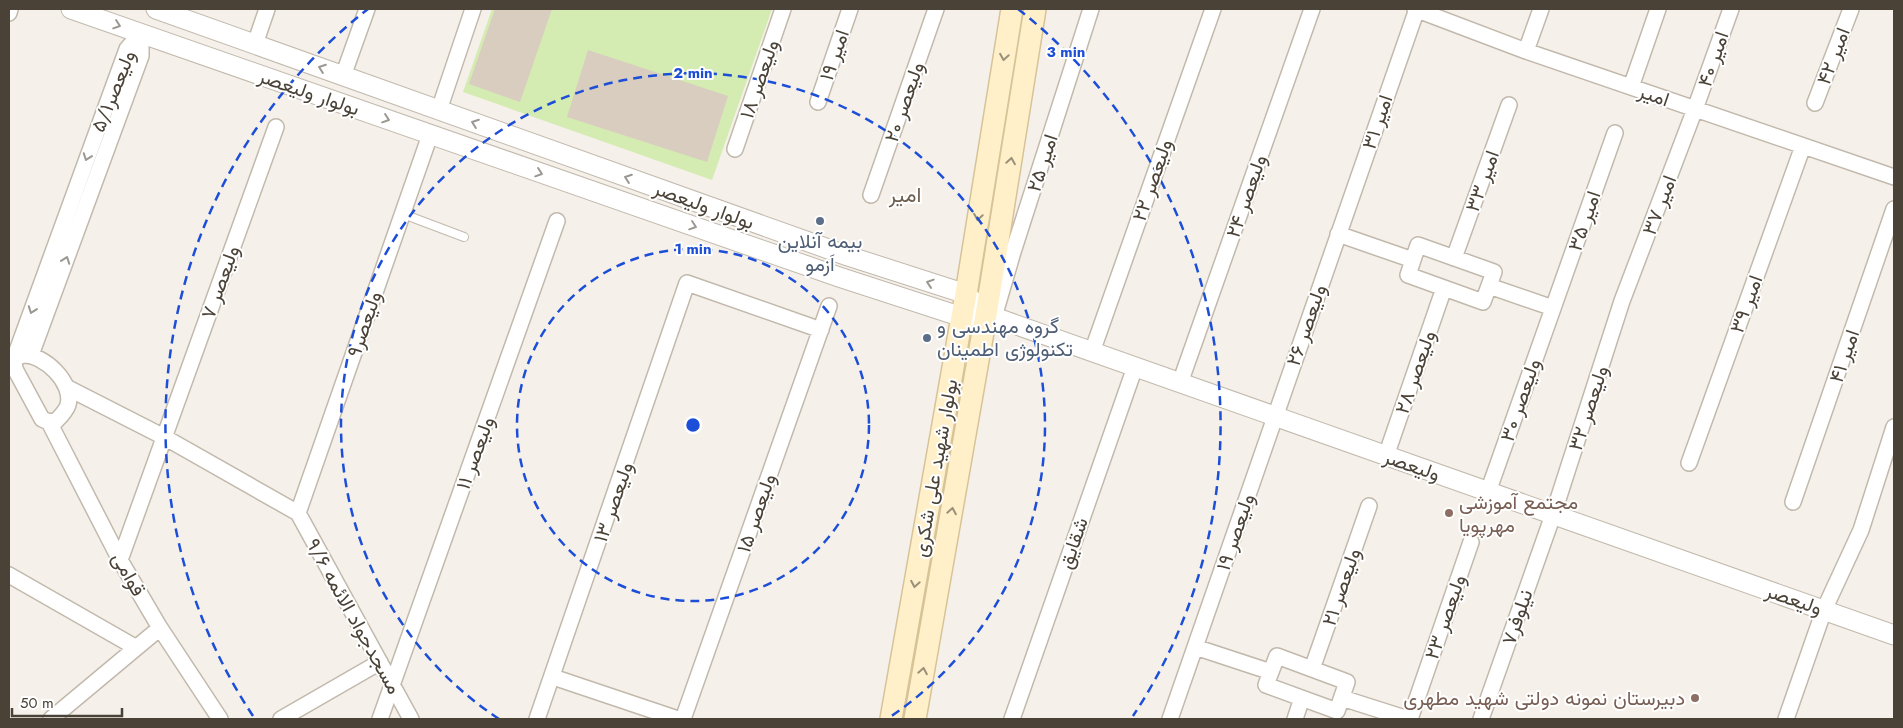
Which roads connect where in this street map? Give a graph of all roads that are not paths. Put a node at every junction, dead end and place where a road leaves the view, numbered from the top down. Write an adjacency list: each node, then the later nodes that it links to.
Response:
1 (10, 9): 21 (street)
2 (71, 9): 22 (street, بولوار ولیعصر, one-way to 22)
3 (150, 9): 22 (street)
4 (156, 9): 23 (street, بولوار ولیعصر)
5 (267, 9): 23 (street)
6 (366, 9): 25 (street)
7 (473, 9): 31 (street)
8 (783, 9): 36 (street, ولیعصر ۱۸)
9 (850, 9): 27 (street, امیر ۱۹)
10 (936, 9): 38 (street, ولیعصر ۲۰)
11 (1012, 9): 48 (main road, بولوار شهید علی شکری, one-way to 48)
12 (1036, 9): 52 (main road, بولوار شهید علی شکری, one-way to 12)
13 (1092, 9): 52 (street, امیر ۲۵)
14 (1213, 9): 55 (street, ولیعصر ۲۲)
15 (1312, 9): 59 (street, ولیعصر ۲۴)
16 (1416, 9): 24 (street, امیر); 42 (street, امیر ۳۱)
17 (1541, 9): 24 (street)
18 (1658, 9): 26 (street)
19 (1731, 9): 30 (street, امیر ۴۰)
20 (1851, 9): 28 (street, امیر ۴۲)
21 (9, 13)
22 (141, 33): 34 (street, بولوار ولیعصر, one-way to 34); 56 (street, ولیعصر۵/۱, one-way to 22); 57 (street, ولیعصر۵/۱, one-way to 57)
23 (255, 44): 25 (street, بولوار ولیعصر, one-way to 23)
24 (1526, 50): 26 (street, امیر)
25 (343, 76): 31 (street, بولوار ولیعصر)
26 (1631, 87): 30 (street, امیر)
27 (818, 102)
28 (1815, 103)
29 (1509, 105): 44 (street, امیر ۳۳)
30 (1696, 109): 35 (street, امیر); 49 (street, امیر ۳۷)
31 (438, 110): 34 (street); 48 (street, بولوار ولیعصر, one-way to 31)
32 (276, 126): 66 (street, ولیعصر ۷)
33 (1615, 133): 51 (street, امیر ۳۵)
34 (430, 135): 40 (street, ولیعصر۹); 53 (street, بولوار ولیعصر, one-way to 53)
35 (1803, 146): 37 (street, امیر); 68 (street, امیر ۳۹)
36 (735, 149)
37 (1894, 177)
38 (872, 195)
39 (1894, 209): 70 (street, امیر ۴۱)
40 (402, 214): 43 (lane); 72 (street, ولیعصر۹)
41 (557, 221): 86 (street, ولیعصر ۱۱)
42 (1338, 234): 45 (street); 63 (street, ولیعصر ۲۶)
43 (464, 237)
44 (1454, 258): 45 (street); 46 (street)
45 (1413, 260): 47 (street)
46 (1489, 286): 47 (street); 51 (street)
47 (1444, 288): 67 (street, ولیعصر ۲۸)
48 (966, 294): 52 (street, بولوار ولیعصر); 53 (main road, بولوار شهید علی شکری)
49 (1622, 302): 73 (street, ولیعصر ۳۲)
50 (829, 306): 54 (street, ولیعصر ۱۵)
51 (1553, 308): 69 (street, ولیعصر ۳۰)
52 (990, 316): 53 (street, بولوار ولیعصر); 55 (street, ولیعصر); 62 (main road, بولوار شهید علی شکری)
53 (962, 317): 61 (main road, بولوار شهید علی شکری)
54 (820, 330): 85 (street, ولیعصر ۱۳); 96 (street, ولیعصر ۱۵)
55 (1092, 352): 58 (street, ولیعصر)
56 (31, 355): 57 (street); 60 (street)
57 (12, 361): 64 (street, قوامی)
58 (1135, 367): 59 (street, ولیعصر); 99 (street, شقایق)
59 (1180, 383): 63 (street, ولیعصر)
60 (66, 387): 64 (street); 66 (street)
61 (946, 410): 62 (main road); 97 (main road, بولوار شهید علی شکری, one-way to 97)
62 (968, 416): 98 (main road, بولوار شهید علی شکری, one-way to 62)
63 (1275, 417): 67 (street, ولیعصر); 81 (street, ولیعصر ۱۹)
64 (49, 422): 75 (street, قوامی)
65 (1894, 427): 77 (street)
66 (164, 437): 72 (street); 75 (street, ولیعصر ۷)
67 (1386, 456): 69 (street, ولیعصر)
68 (1689, 462)
69 (1488, 492): 73 (street, ولیعصر)
70 (1794, 502)
71 (1369, 506): 83 (street, ولیعصر ۲۱)
72 (298, 513): 82 (street, مسجدجواد الائمه ۹/۶)
73 (1553, 515): 77 (street, ولیعصر); 103 (street, نیلوفر۷)
74 (1471, 542): 102 (street, ولیعصر ۲۳)
75 (120, 560): 78 (street, قوامی)
76 (9, 575): 80 (street)
77 (1824, 610): 79 (street, ولیعصر); 104 (street)
78 (160, 628): 80 (street); 90 (street, قوامی)
79 (1894, 635)
80 (136, 646): 89 (street)
81 (1195, 647): 84 (street); 100 (street, ولیعصر ۱۹)
82 (380, 662): 86 (street, مسجدجواد الائمه ۹/۶); 91 (street)
83 (1312, 669): 84 (street); 88 (street)
84 (1271, 672): 87 (street)
85 (553, 676): 94 (street, ولیعصر ۱۳); 95 (street)
86 (393, 686): 92 (street, ولیعصر ۱۱); 93 (street, مسجدجواد الائمه ۹/۶)
87 (1302, 698): 88 (street); 101 (street)
88 (1342, 698): 102 (street)
89 (51, 719)
90 (220, 719)
91 (281, 719)
92 (380, 719)
93 (411, 719)
94 (536, 719)
95 (678, 719)
96 (683, 719)
97 (891, 719)
98 (915, 719)
99 (1012, 719)
100 (1170, 719)
101 (1295, 719)
102 (1409, 719)
103 (1481, 719)
104 (1786, 719)

